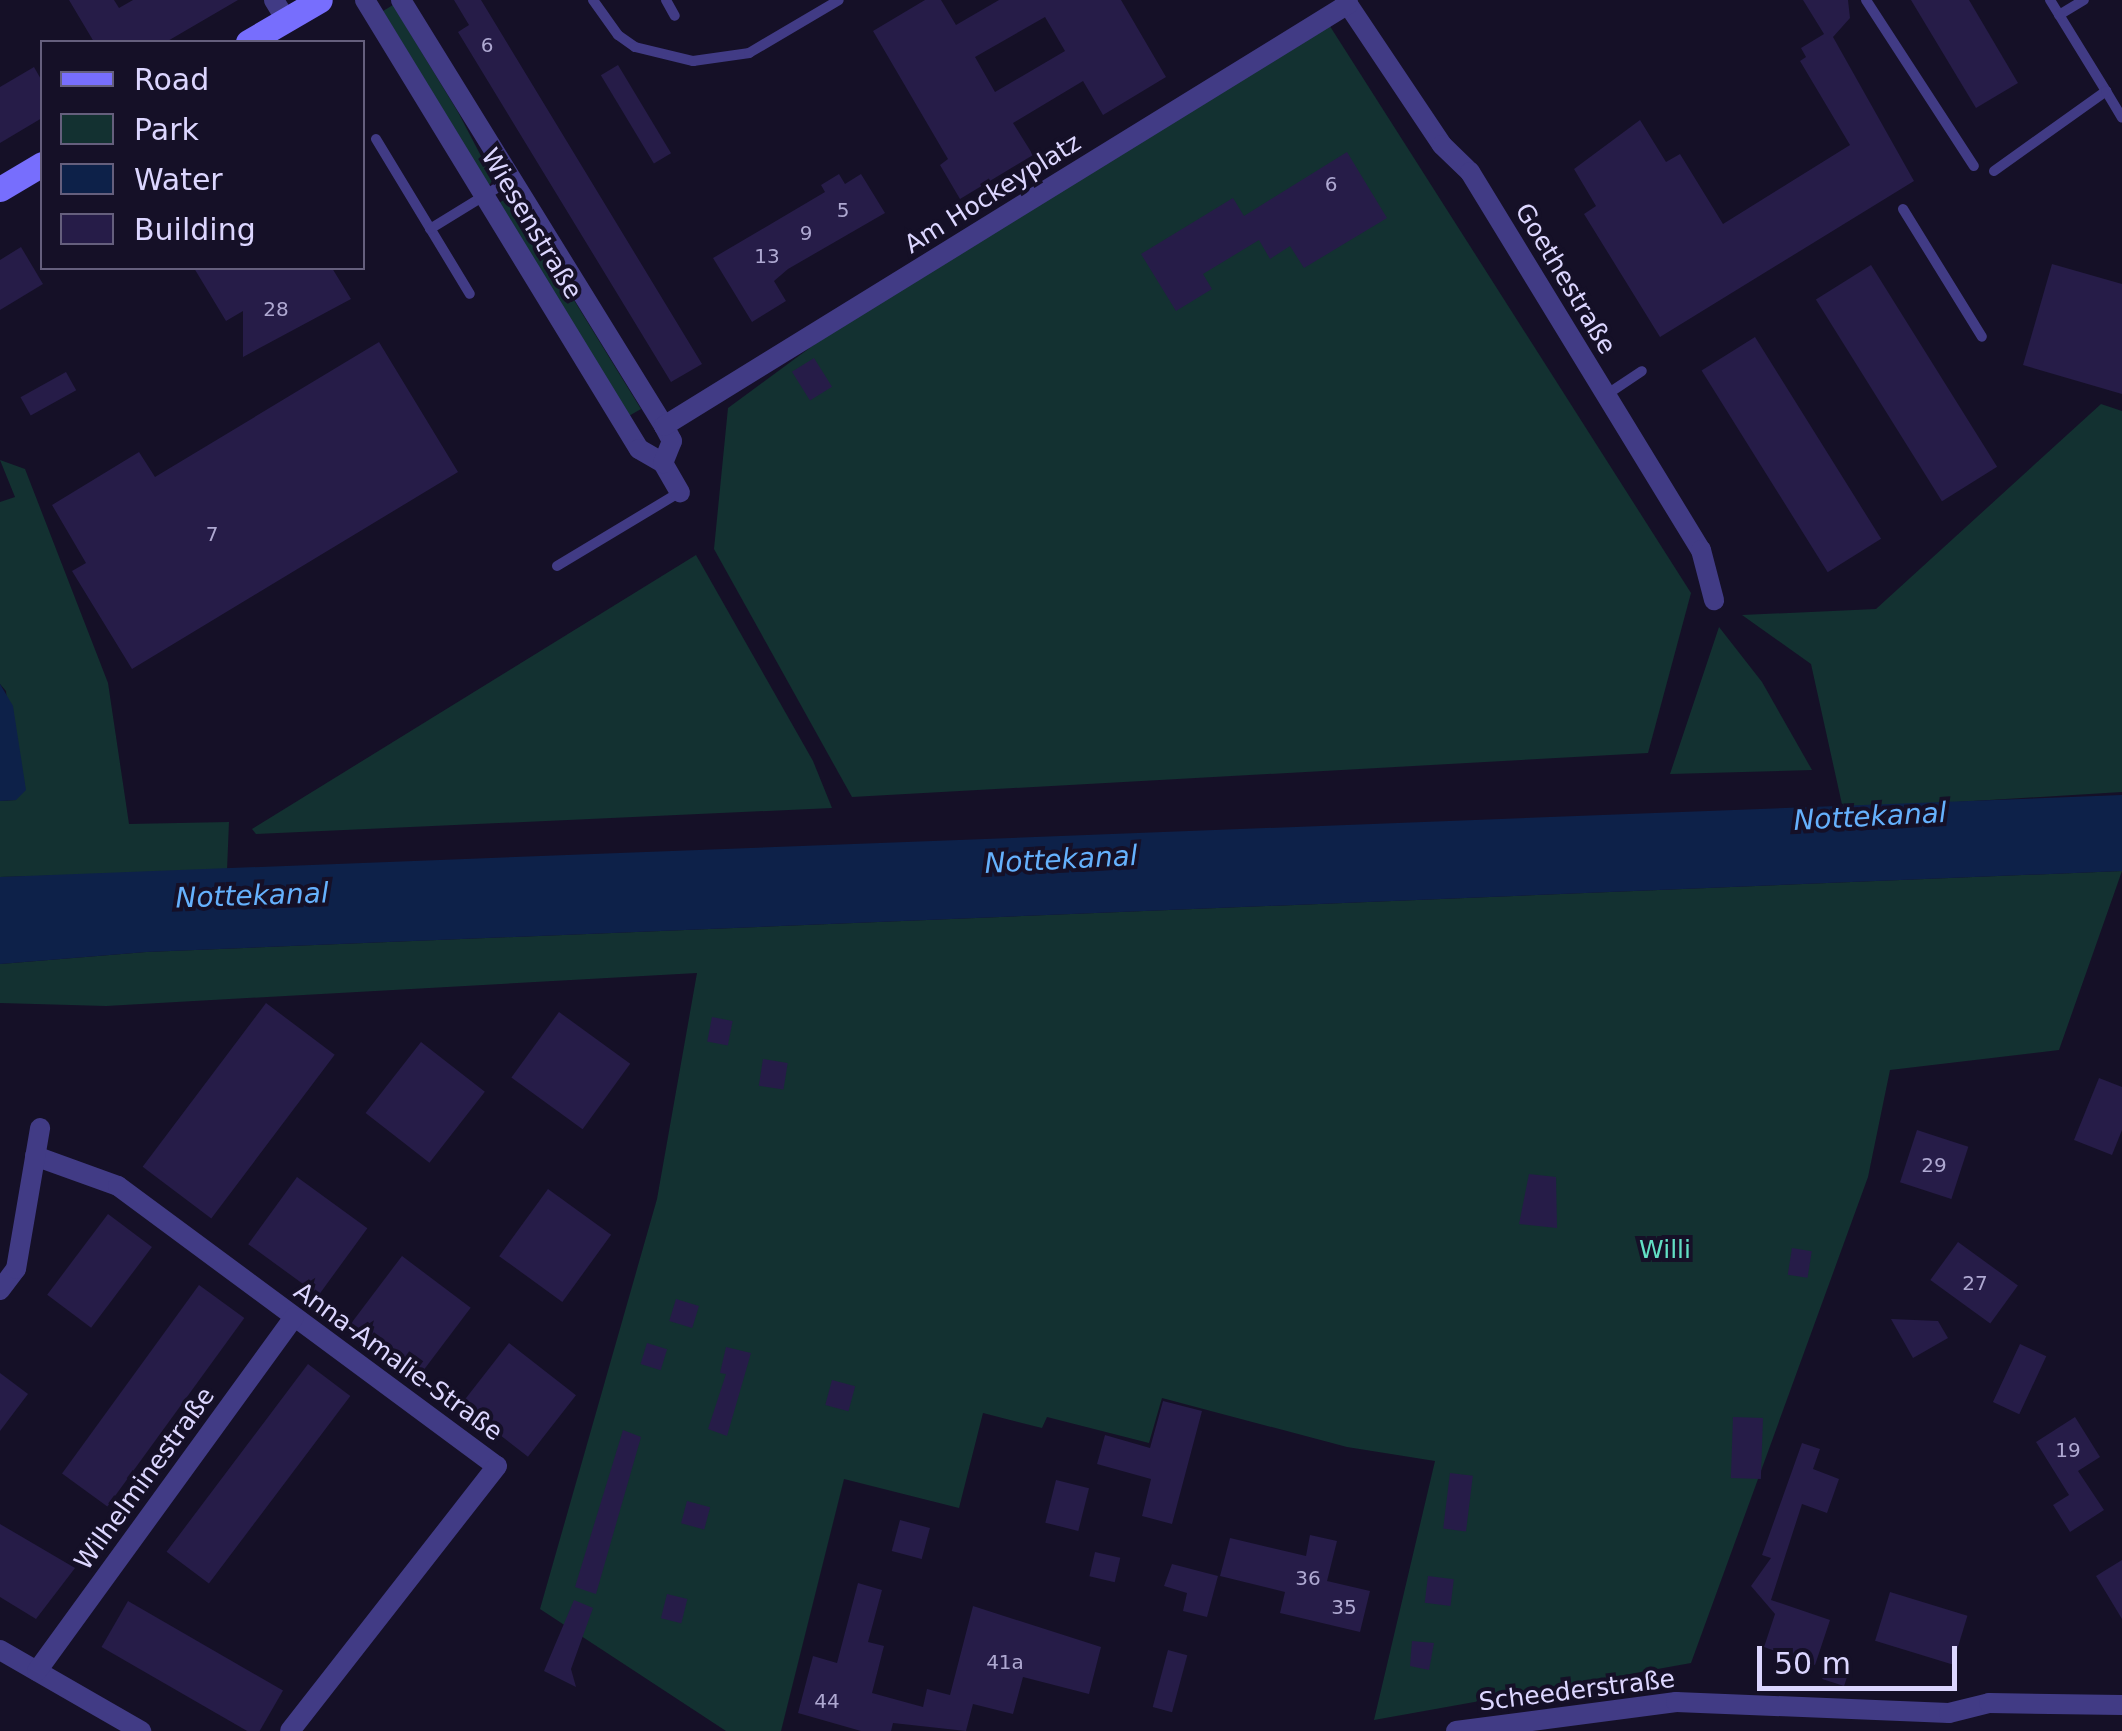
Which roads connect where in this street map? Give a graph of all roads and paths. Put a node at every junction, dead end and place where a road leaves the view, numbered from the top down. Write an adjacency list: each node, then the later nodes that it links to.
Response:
1 (320, 0): 11 (main road)
2 (365, 0): 23 (street, Wiesenstraße)
3 (401, 0): 21 (street, Wiesenstraße)
4 (593, 0): 6 (lane)
5 (666, 0): 13 (lane)
6 (839, 0)
7 (1866, 0): 19 (lane)
8 (2050, 0): 12 (lane)
9 (2084, 0): 12 (lane)
10 (1346, 2): 29 (street, Goethestraße); 30 (street, Am Hockeyplatz)
11 (280, 10): 14 (main road)
12 (2059, 15): 15 (lane)
13 (675, 16)
14 (250, 40)
15 (2106, 91): 16 (lane); 20 (lane)
16 (2122, 118)
17 (376, 139): 25 (lane)
18 (40, 165): 22 (main road)
19 (1974, 166)
20 (1994, 170)
21 (510, 180): 23 (lane); 30 (street, Wiesenstraße)
22 (0, 189)
23 (484, 196): 25 (lane); 31 (street, Wiesenstraße)
24 (1903, 209): 27 (lane)
25 (430, 229): 26 (lane)
26 (470, 294)
27 (1982, 338)
28 (1642, 371): 29 (lane)
29 (1606, 394): 34 (street, Goethestraße)
30 (664, 426): 31 (street)
31 (663, 463): 32 (street, Wiesenstraße)
32 (680, 492): 33 (lane)
33 (557, 566)
34 (1714, 600)
35 (40, 1128): 36 (street)
36 (35, 1156): 37 (street); 38 (street, Anna-Amalie-Straße)
37 (0, 1290)
38 (294, 1316): 40 (street, Wilhelminestraße); 43 (street, Anna-Amalie-Straße)
39 (0, 1650): 40 (street)
40 (37, 1671): 42 (street)
41 (2122, 1705): 44 (street, Scheederstraße)
42 (141, 1731)
43 (290, 1731)
44 (1456, 1731)

